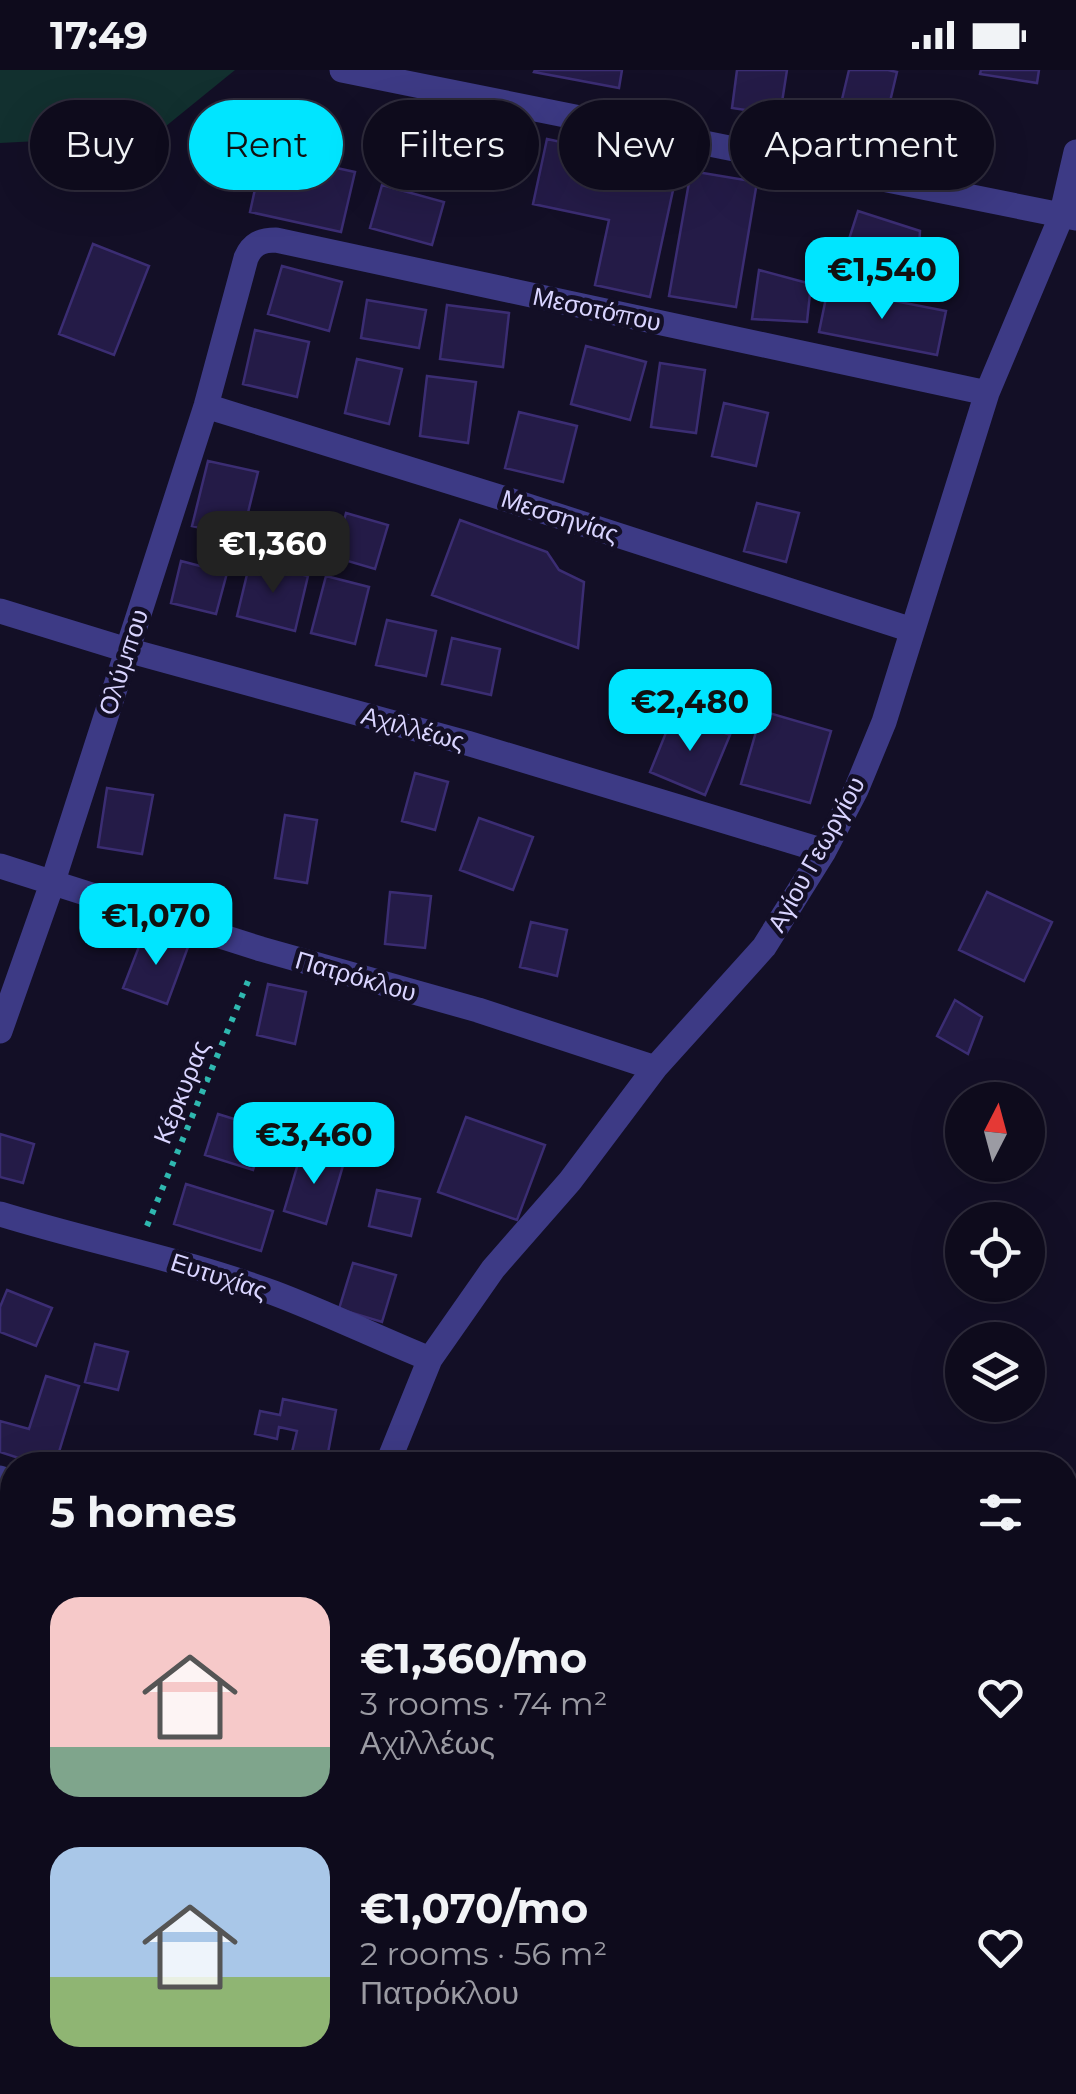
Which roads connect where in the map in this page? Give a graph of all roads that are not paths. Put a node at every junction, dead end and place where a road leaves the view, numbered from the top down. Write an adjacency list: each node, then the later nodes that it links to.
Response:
1 (342, 70): 3 (street)
2 (1076, 152): 3 (street, Αγίου Γεωργίου)
3 (1068, 218): 5 (street, Αγίου Γεωργίου)
4 (236, 290): 5 (street, Μεσοτόπου); 6 (street, Ολύμπου)
5 (988, 392): 8 (street, Αγίου Γεωργίου)
6 (206, 406): 8 (street, Μεσσηνίας); 9 (street, Ολύμπου)
7 (0, 611): 9 (street, Αχιλλέως)
8 (912, 630): 10 (street, Αγίου Γεωργίου)
9 (127, 650): 10 (street, Αχιλλέως); 12 (street, Ολύμπου)
10 (824, 851): 14 (street, Αγίου Γεωργίου)
11 (0, 866): 12 (street, Πατρόκλου)
12 (53, 882): 13 (street, Ολύμπου); 14 (street, Πατρόκλου)
13 (0, 1031)
14 (655, 1068): 16 (street, Αγίου Γεωργίου)
15 (0, 1214): 16 (street, Ευτυχίας)
16 (430, 1360): 17 (street, Αγίου Γεωργίου)
17 (393, 1452)

